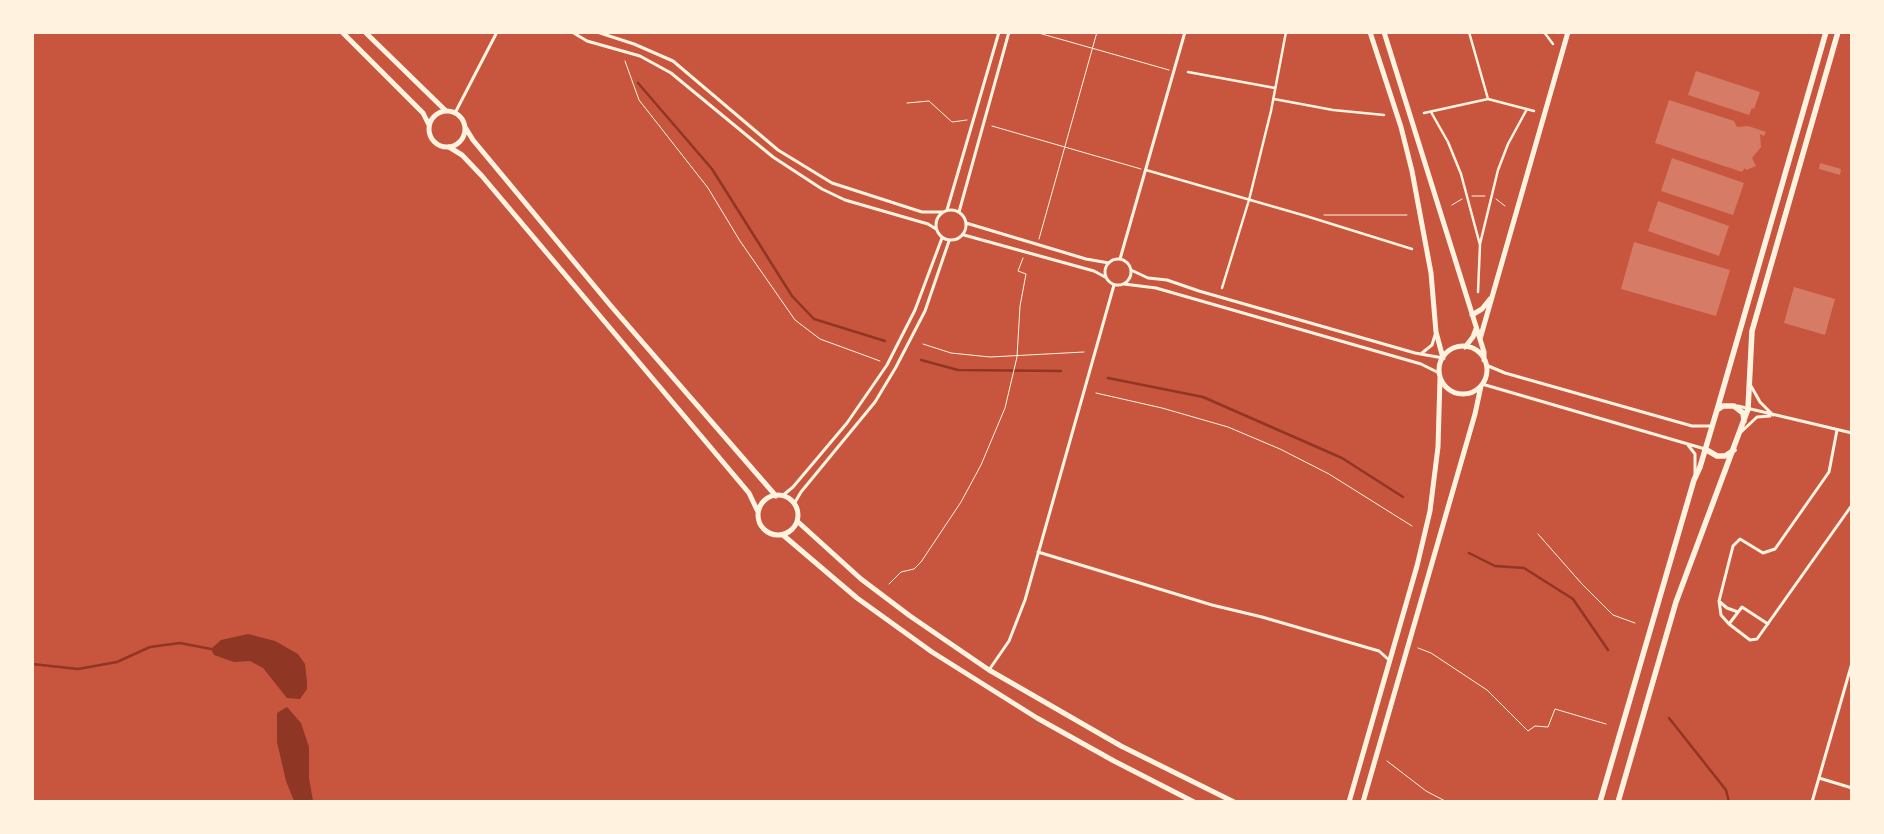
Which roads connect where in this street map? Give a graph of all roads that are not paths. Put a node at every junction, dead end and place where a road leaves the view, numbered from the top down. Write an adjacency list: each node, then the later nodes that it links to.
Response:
1 (342, 32): 29 (main road)
2 (365, 32): 23 (main road)
3 (497, 32): 26 (street)
4 (572, 32): 38 (street)
5 (597, 32): 35 (street)
6 (999, 32): 34 (street)
7 (1009, 32): 36 (street)
8 (1185, 32): 32 (street)
9 (1286, 32): 19 (street)
10 (1370, 32): 55 (main road)
11 (1384, 32): 53 (main road)
12 (1469, 32): 21 (street)
13 (1544, 32): 17 (street)
14 (1568, 32): 52 (main road)
15 (1826, 32): 66 (main road)
16 (1838, 32): 63 (main road)
17 (1553, 44)
18 (1188, 72): 19 (street)
19 (1275, 88): 20 (street)
20 (1274, 99): 28 (street); 33 (street)
21 (1488, 99): 22 (street); 25 (street)
22 (1527, 109): 24 (street); 42 (street)
23 (446, 111): 26 (main road); 29 (main road)
24 (1534, 111)
25 (1431, 112): 27 (street); 42 (street)
26 (455, 113): 30 (main road)
27 (1424, 113)
28 (1384, 116)
29 (429, 125): 31 (main road)
30 (465, 127): 31 (main road); 77 (main road)
31 (449, 147): 80 (main road)
32 (1146, 170): 33 (street); 44 (street)
33 (1249, 200): 43 (street); 50 (street)
34 (947, 210): 35 (street); 36 (street)
35 (943, 212): 38 (street)
36 (959, 212): 37 (street)
37 (966, 223): 39 (street); 45 (street)
38 (936, 229): 40 (street)
39 (964, 235): 41 (street); 47 (street)
40 (942, 238): 41 (street); 77 (street)
41 (950, 241): 78 (street)
42 (1480, 245): 51 (street)
43 (1412, 249)
44 (1120, 259): 45 (street); 46 (street)
45 (1109, 263): 47 (street)
46 (1131, 270): 48 (street); 58 (street)
47 (1105, 277): 49 (street)
48 (1124, 284): 49 (street); 61 (street)
49 (1114, 285): 83 (street)
50 (1222, 288)
51 (1478, 292)
52 (1491, 297): 53 (main road); 56 (main road)
53 (1472, 315): 54 (main road)
54 (1476, 329): 56 (main road); 57 (main road)
55 (1436, 332): 58 (street); 59 (main road)
56 (1480, 339): 60 (main road)
57 (1465, 347): 59 (main road); 60 (main road)
58 (1421, 354): 59 (street)
59 (1443, 358): 61 (main road)
60 (1485, 362): 62 (main road); 69 (street)
61 (1440, 375): 62 (main road); 88 (main road)
62 (1482, 385): 73 (street); 96 (main road)
63 (1751, 386): 65 (main road); 67 (street)
64 (1734, 406): 65 (street); 66 (main road); 68 (main road)
65 (1748, 409): 67 (street); 68 (main road)
66 (1717, 410): 69 (main road)
67 (1774, 416): 70 (street); 72 (street)
68 (1744, 423): 72 (main road)
69 (1712, 426): 74 (main road)
70 (1837, 430): 71 (street); 84 (street)
71 (1852, 433)
72 (1740, 434): 75 (main road)
73 (1688, 444): 74 (street); 76 (street)
74 (1705, 449): 75 (main road); 76 (main road)
75 (1734, 450): 98 (main road)
76 (1694, 480): 97 (main road)
77 (779, 496): 78 (main road); 80 (main road)
78 (794, 504): 81 (main road)
79 (1852, 505): 87 (street)
80 (758, 512): 82 (main road)
81 (797, 521): 82 (main road); 90 (main road)
82 (783, 535): 93 (main road)
83 (1038, 552): 88 (street); 90 (street)
84 (1719, 601): 85 (street); 86 (street)
85 (1738, 612): 86 (street); 87 (street)
86 (1729, 624): 87 (street)
87 (1768, 624)
88 (1390, 660): 95 (main road)
89 (1852, 663): 91 (street)
90 (989, 670): 94 (main road)
91 (1819, 778): 92 (street); 99 (street)
92 (1852, 788)
93 (1194, 802)
94 (1234, 802)
95 (1349, 802)
96 (1362, 802)
97 (1600, 802)
98 (1618, 802)
99 (1812, 802)

